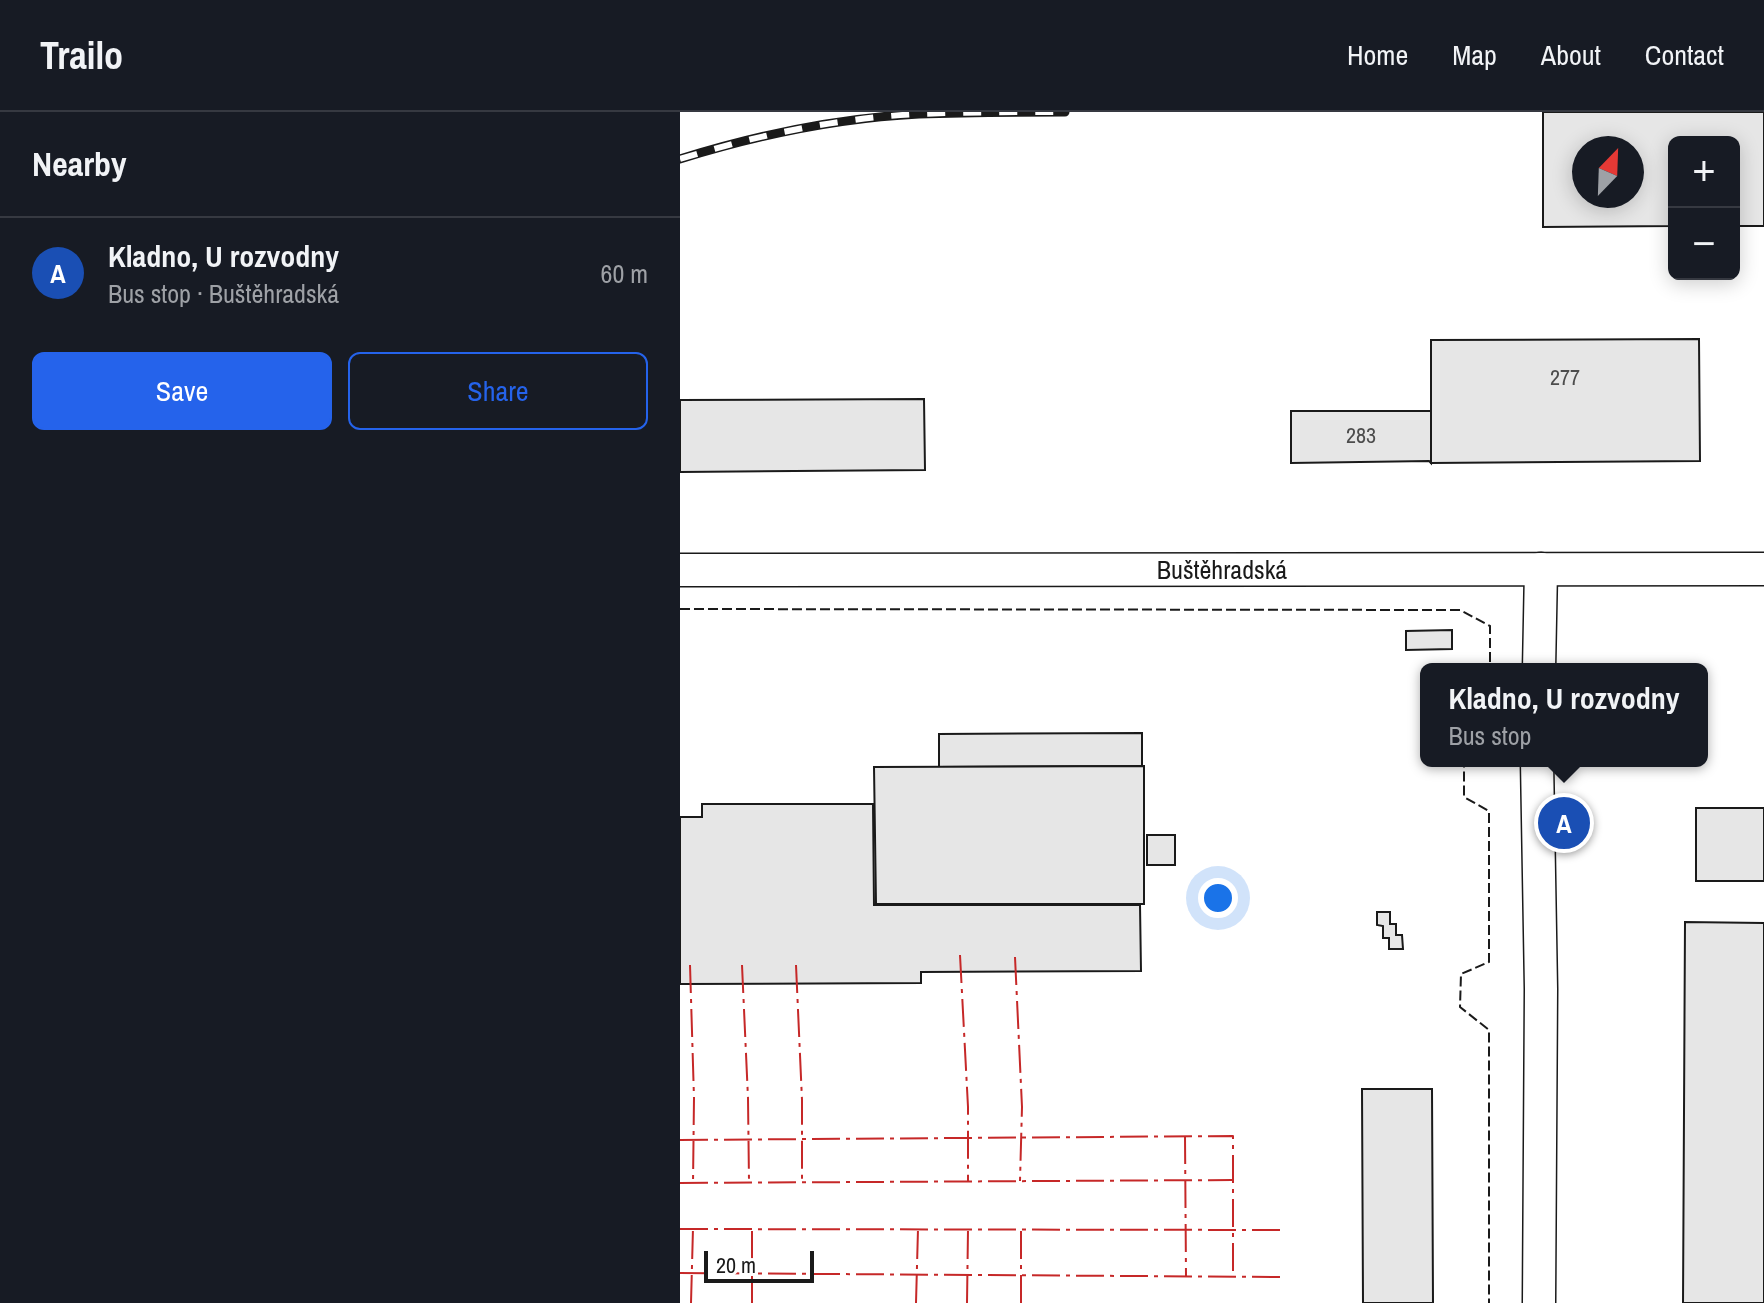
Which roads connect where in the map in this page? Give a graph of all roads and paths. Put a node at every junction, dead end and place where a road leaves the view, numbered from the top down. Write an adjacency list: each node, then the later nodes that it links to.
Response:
1 (1541, 569): 2 (street, Buštěhradská); 3 (street, Buštěhradská); 4 (street)
2 (1764, 569)
3 (680, 570)
4 (1539, 663)
5 (1537, 767): 6 (street)
6 (1539, 1303)

